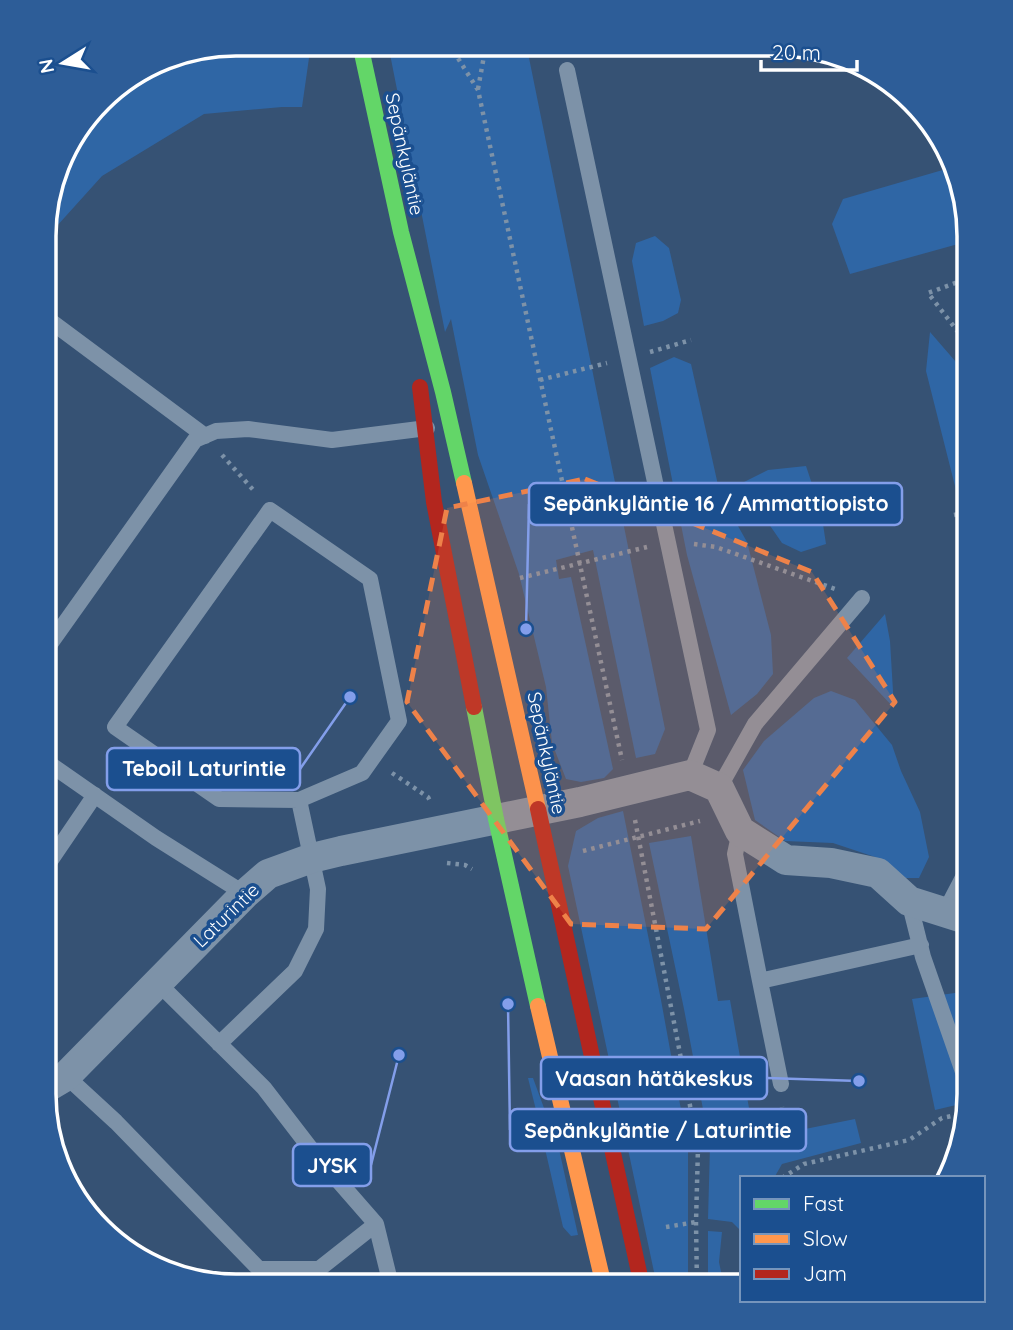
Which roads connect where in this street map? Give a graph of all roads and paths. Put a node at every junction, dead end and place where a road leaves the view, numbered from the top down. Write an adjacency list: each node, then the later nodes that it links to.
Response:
1 (363, 56): 6 (main road, Sepänkyläntie)
2 (457, 56): 5 (path)
3 (483, 56): 5 (path)
4 (567, 70): 21 (lane)
5 (478, 90): 22 (path)
6 (401, 232): 10 (main road, Sepänkyläntie); 12 (main road, Sepänkyläntie)
7 (957, 282): 9 (path)
8 (56, 325): 14 (lane)
9 (957, 330)
10 (415, 351)
11 (418, 378): 13 (main road)
12 (450, 423): 13 (lane); 25 (main road, Sepänkyläntie)
13 (425, 429): 14 (lane); 27 (main road)
14 (205, 436): 15 (path); 19 (lane)
15 (270, 510): 24 (lane); 24 (lane)
16 (957, 514): 17 (path)
17 (954, 515)
18 (862, 598): 26 (lane)
19 (56, 636)
20 (56, 768): 23 (lane)
21 (690, 775): 22 (street, Laturintie); 26 (street)
22 (629, 791): 25 (street, Laturintie); 28 (path)
23 (95, 795): 29 (lane); 34 (lane)
24 (299, 800): 30 (lane)
25 (538, 811): 27 (street, Laturintie); 32 (main road, Sepänkyläntie)
26 (730, 811): 28 (path); 35 (street); 38 (lane)
27 (496, 819): 30 (street, Laturintie); 50 (main road)
28 (638, 836): 32 (path); 46 (path)
29 (56, 852)
30 (312, 858): 34 (street, Laturintie); 40 (lane)
31 (443, 862): 33 (path)
32 (549, 862): 51 (main road, Sepänkyläntie)
33 (481, 875)
34 (244, 894): 39 (street, Laturintie)
35 (909, 901): 36 (street); 37 (lane)
36 (957, 916)
37 (921, 945): 38 (lane); 41 (lane)
38 (760, 981): 44 (lane)
39 (158, 983): 40 (lane); 42 (street, Laturintie)
40 (219, 1044): 48 (lane)
41 (957, 1055)
42 (56, 1081)
43 (56, 1083): 48 (lane)
44 (781, 1084): 46 (path)
45 (956, 1115): 47 (path)
46 (698, 1147): 52 (path)
47 (785, 1176)
48 (376, 1224): 49 (lane)
49 (388, 1274)
50 (601, 1274)
51 (639, 1274)
52 (697, 1274)

